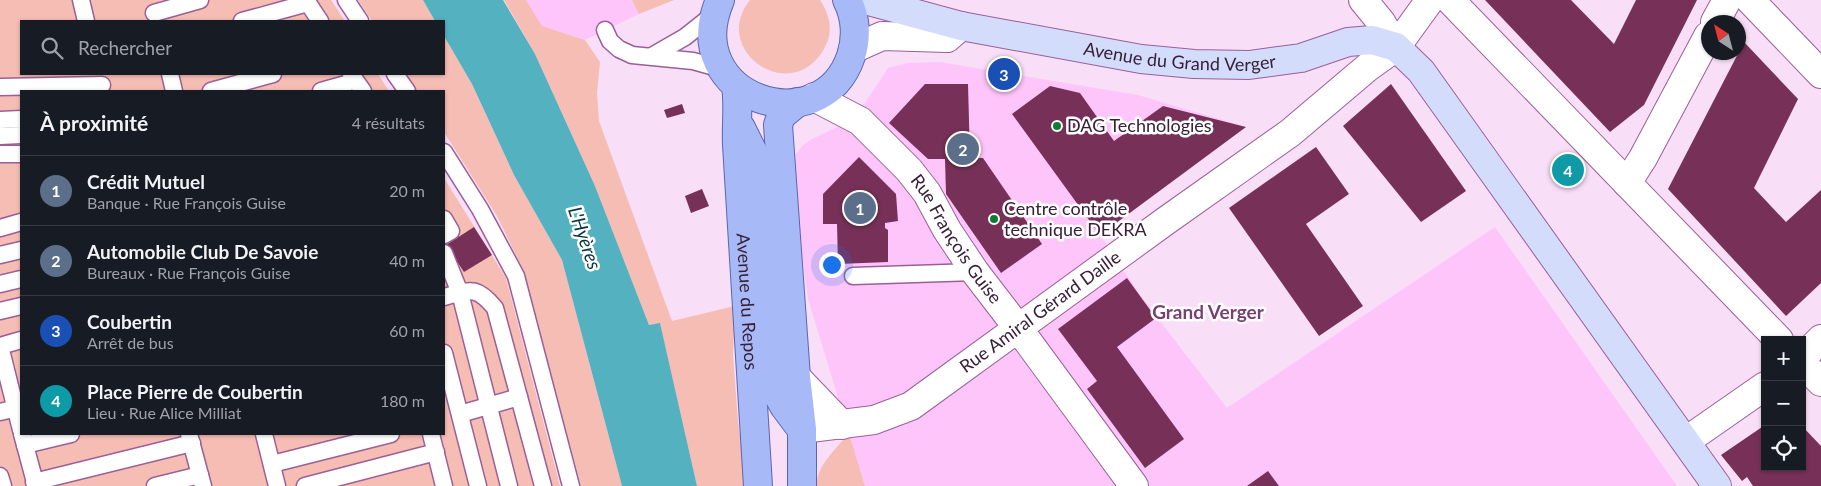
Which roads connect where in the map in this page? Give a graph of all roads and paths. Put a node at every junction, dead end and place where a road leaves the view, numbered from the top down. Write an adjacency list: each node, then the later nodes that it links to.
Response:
1 (81, 0): 15 (lane)
2 (200, 0): 13 (lane)
3 (346, 0): 18 (lane)
4 (847, 0): 22 (main road)
5 (865, 0): 19 (main road, Avenue du Grand Verger)
6 (1363, 0): 21 (street)
7 (1430, 0): 21 (street, Rue Amiral Gérard Daille)
8 (1450, 0): 51 (street)
9 (1727, 0): 14 (street)
10 (1750, 0): 25 (street)
11 (307, 2): 16 (lane); 17 (lane)
12 (717, 7): 24 (lane); 32 (main road, Avenue du Repos)
13 (153, 11)
14 (1719, 15)
15 (86, 20)
16 (245, 20)
17 (319, 20)
18 (359, 20)
19 (961, 26): 21 (main road, Avenue du Grand Verger); 22 (street)
20 (605, 30): 24 (lane)
21 (1396, 46): 67 (street, Rue Amiral Gérard Daille); 91 (main road)
22 (853, 49): 31 (main road)
23 (1701, 49): 51 (street)
24 (652, 56): 32 (lane)
25 (1821, 74)
26 (40, 75): 30 (lane)
27 (170, 75): 36 (lane)
28 (269, 75): 37 (lane)
29 (396, 75): 40 (lane)
30 (0, 76)
31 (840, 76): 41 (main road); 45 (street, Rue François Guise)
32 (729, 77): 41 (main road); 42 (main road, Avenue du Repos)
33 (347, 81): 38 (lane); 39 (lane)
34 (101, 83): 35 (lane)
35 (0, 87)
36 (174, 90)
37 (215, 90)
38 (324, 90)
39 (361, 90)
40 (406, 90)
41 (806, 99): 45 (street, Rue François Guise); 75 (main road)
42 (736, 118): 84 (main road, Avenue du Repos); 106 (main road, Avenue du Repos)
43 (20, 119): 44 (lane)
44 (0, 120)
45 (860, 121): 59 (street, Rue François Guise)
46 (0, 136): 47 (lane)
47 (20, 136)
48 (0, 154): 49 (lane)
49 (20, 154)
50 (445, 154): 105 (lane)
51 (1628, 183): 68 (street)
52 (445, 221): 55 (lane)
53 (20, 222): 54 (lane)
54 (0, 228)
55 (445, 234)
56 (20, 250): 57 (lane)
57 (0, 255)
58 (445, 255): 63 (lane)
59 (975, 272): 60 (lane); 67 (street, Rue François Guise)
60 (853, 276)
61 (20, 279): 62 (lane)
62 (0, 284)
63 (460, 292): 64 (lane); 78 (lane); 79 (lane)
64 (445, 297)
65 (20, 306): 66 (lane)
66 (0, 311)
67 (1018, 328): 82 (street, Rue Amiral Gérard Daille); 108 (street, Rue François Guise)
68 (1775, 336)
69 (1821, 339): 71 (street)
70 (20, 340): 74 (lane)
71 (1806, 354)
72 (445, 357): 81 (lane)
73 (1806, 367): 76 (street)
74 (14, 373): 80 (lane)
75 (796, 377): 82 (street); 84 (main road)
76 (1821, 382)
77 (1761, 389): 91 (street)
78 (519, 398): 79 (lane); 104 (lane)
79 (489, 406): 81 (lane); 103 (lane)
80 (12, 409): 83 (lane)
81 (460, 414): 102 (lane)
82 (842, 425): 84 (street, Rue Amiral Gérard Daille)
83 (20, 429)
84 (802, 429): 107 (main road)
85 (46, 435): 89 (lane)
86 (267, 435): 93 (lane)
87 (387, 435): 93 (lane)
88 (431, 435): 92 (lane)
89 (23, 436): 96 (lane)
90 (191, 439): 95 (lane); 96 (lane)
91 (1686, 442): 109 (main road)
92 (436, 452): 97 (lane); 101 (lane)
93 (272, 464): 100 (lane)
94 (0, 476): 98 (lane)
95 (201, 480): 99 (lane)
96 (35, 484)
97 (439, 485)
98 (3, 486)
99 (155, 486)
100 (277, 486)
101 (305, 486)
102 (478, 486)
103 (509, 486)
104 (543, 486)
105 (571, 486)
106 (758, 486)
107 (802, 486)
108 (1134, 486)
109 (1717, 486)

